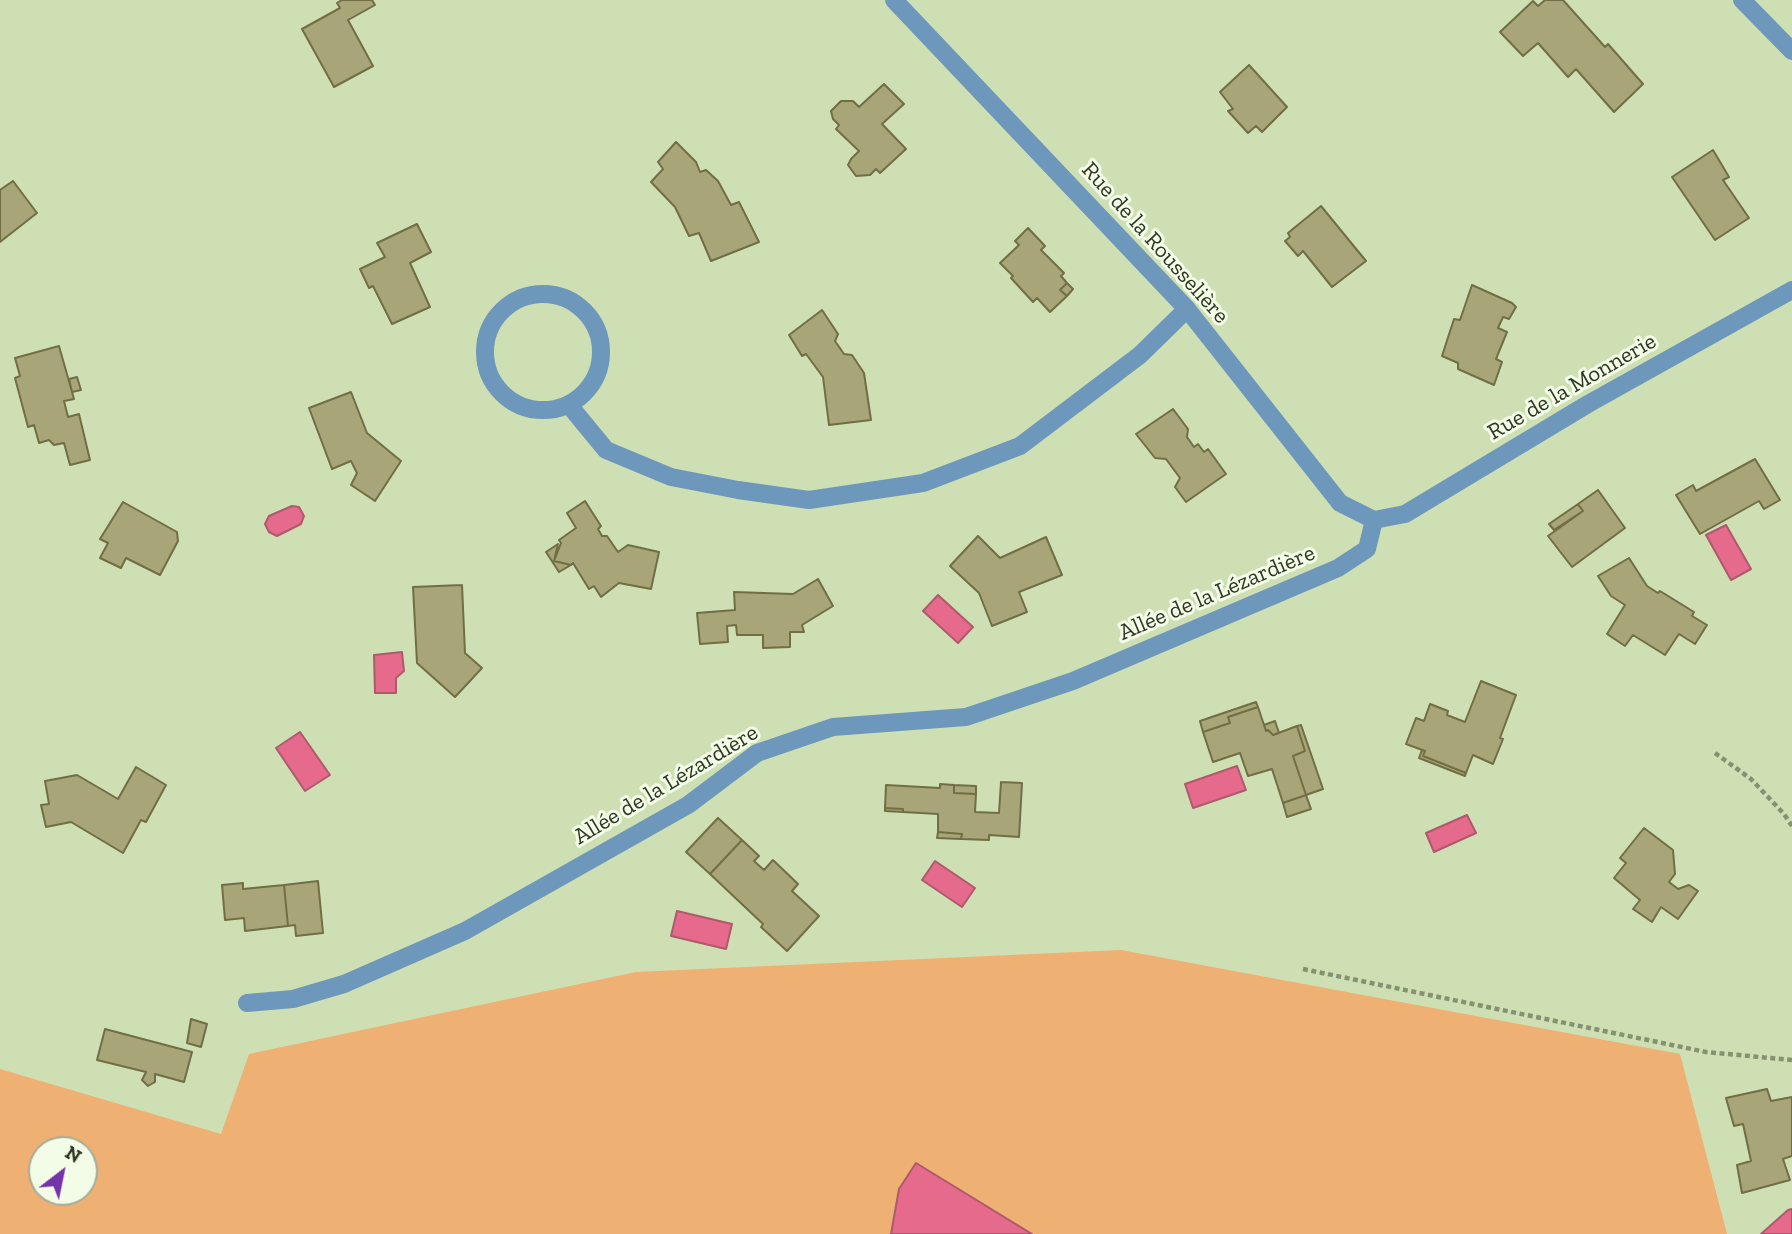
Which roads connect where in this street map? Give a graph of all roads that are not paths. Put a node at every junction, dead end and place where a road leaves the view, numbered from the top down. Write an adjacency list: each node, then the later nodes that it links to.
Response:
1 (894, 0): 5 (street, Rue de la Rousselière)
2 (1742, 0): 3 (street)
3 (1792, 51)
4 (1792, 290): 7 (street, Rue de la Monnerie)
5 (1187, 309): 6 (street); 7 (street, Rue de la Rousselière)
6 (569, 405): 6 (street)
7 (1374, 520): 8 (street, Allée de la Lézardière)
8 (247, 1003)

